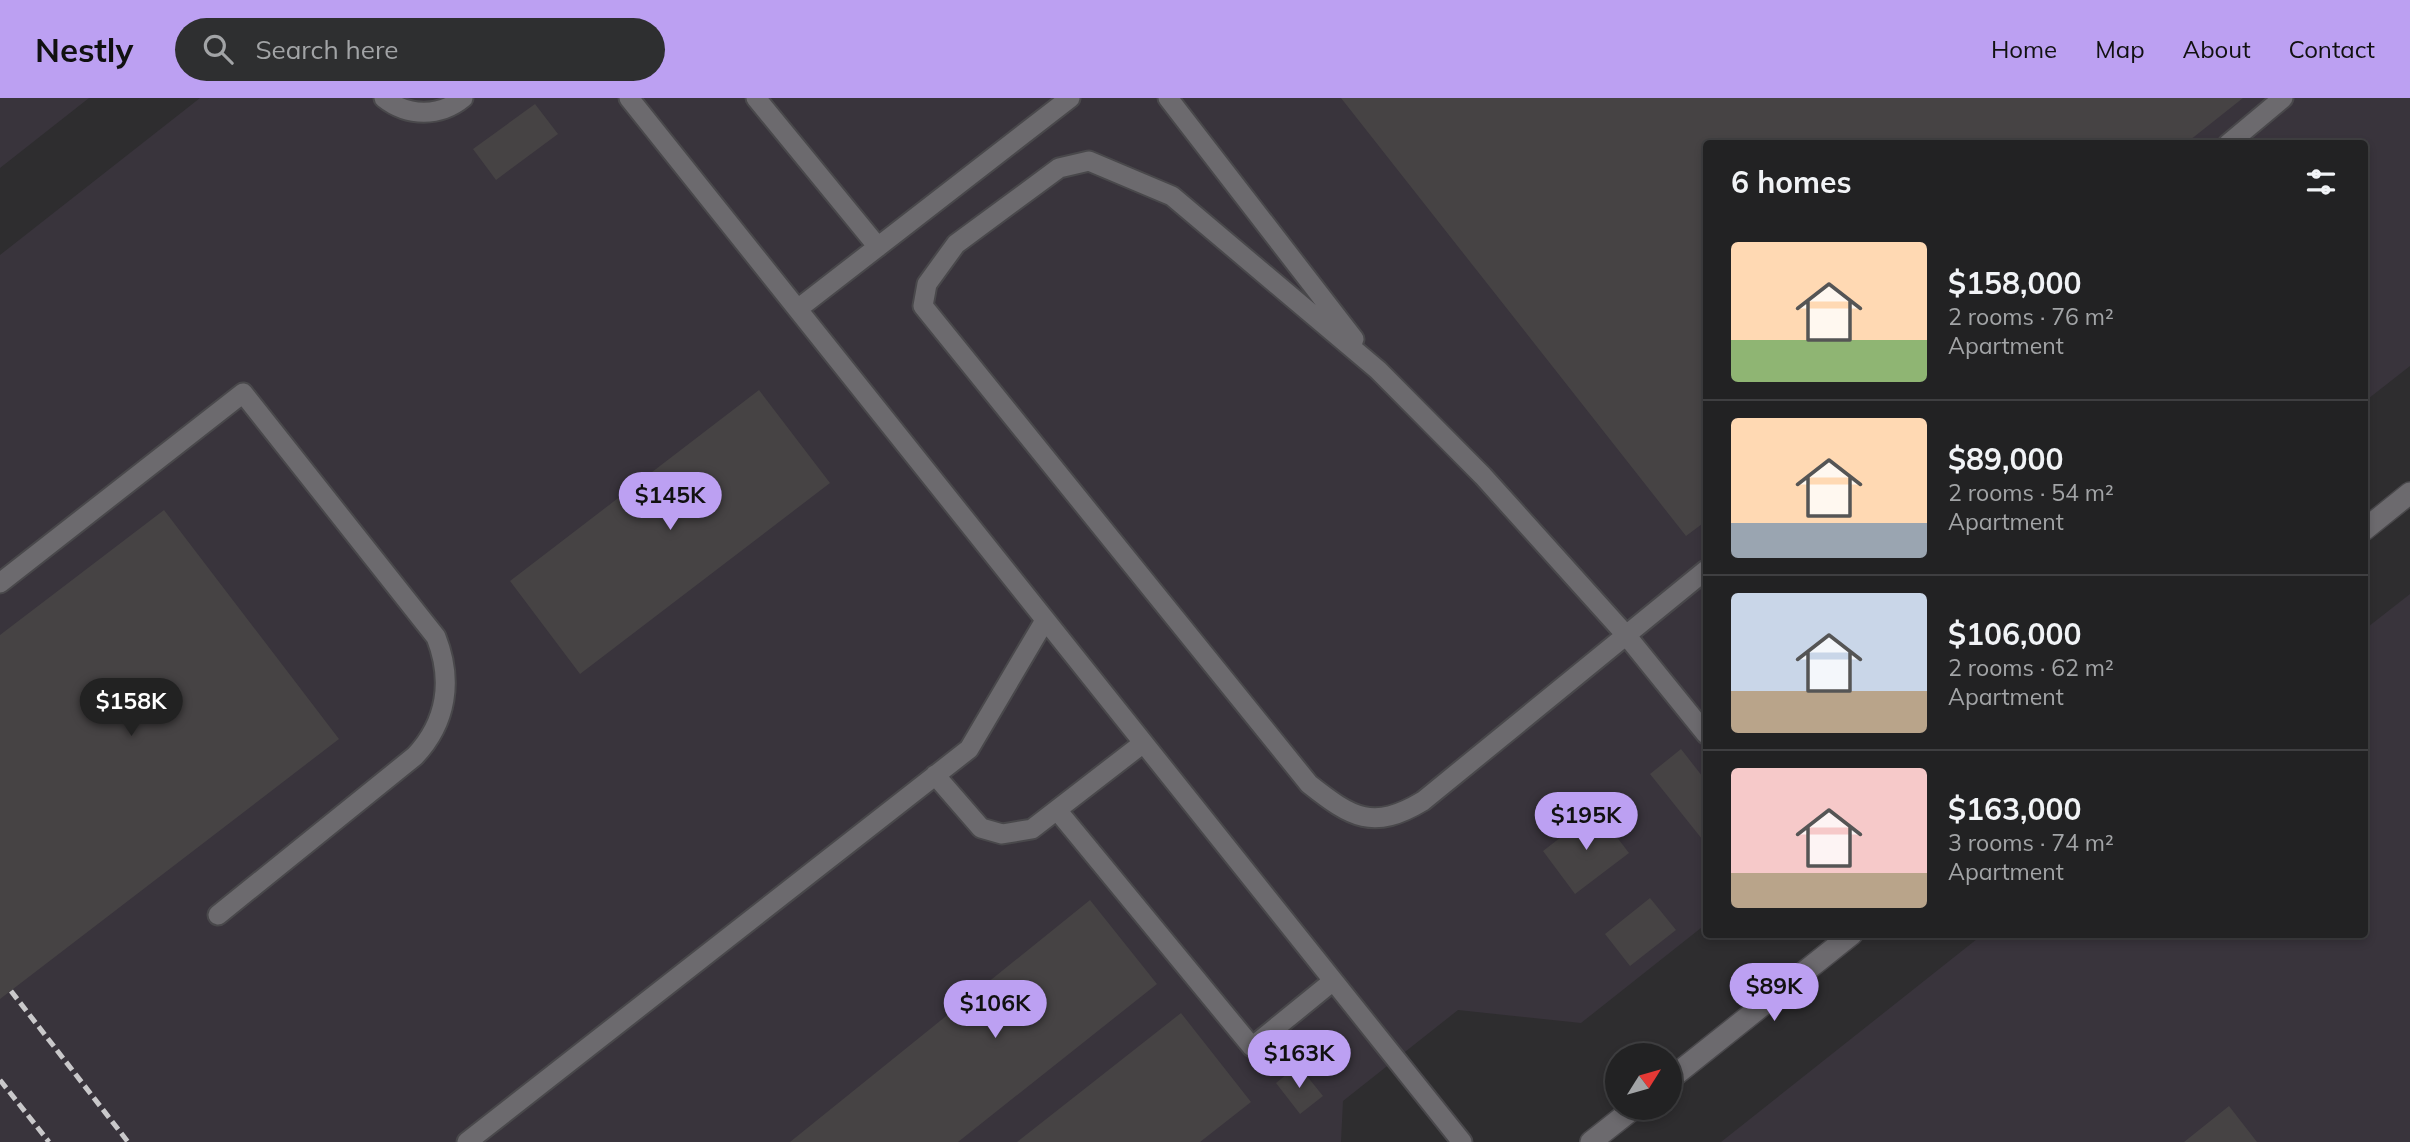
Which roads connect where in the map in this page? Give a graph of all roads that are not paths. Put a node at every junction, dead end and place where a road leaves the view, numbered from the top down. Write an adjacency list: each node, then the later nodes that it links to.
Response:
1 (384, 98): 2 (lane)
2 (463, 98)
3 (629, 98): 10 (lane)
4 (757, 98): 9 (lane)
5 (1070, 98): 9 (lane)
6 (1168, 98): 11 (lane)
7 (2283, 98): 8 (lane)
8 (2233, 140)
9 (878, 247): 10 (lane)
10 (799, 308): 16 (lane)
11 (1378, 370): 17 (lane); 17 (lane)
12 (2410, 494): 13 (street)
13 (2368, 527)
14 (1703, 572): 17 (lane)
15 (0, 583): 22 (lane)
16 (1044, 622): 19 (lane); 20 (lane)
17 (1626, 635): 18 (lane)
18 (1703, 730)
19 (1142, 744): 21 (lane); 24 (lane)
20 (936, 775): 21 (lane); 27 (lane)
21 (1057, 810): 24 (lane)
22 (219, 915)
23 (1847, 938): 25 (street)
24 (1333, 981): 28 (lane)
25 (1682, 1069)
26 (1619, 1120): 29 (street)
27 (467, 1142)
28 (1462, 1142)
29 (1591, 1142)

